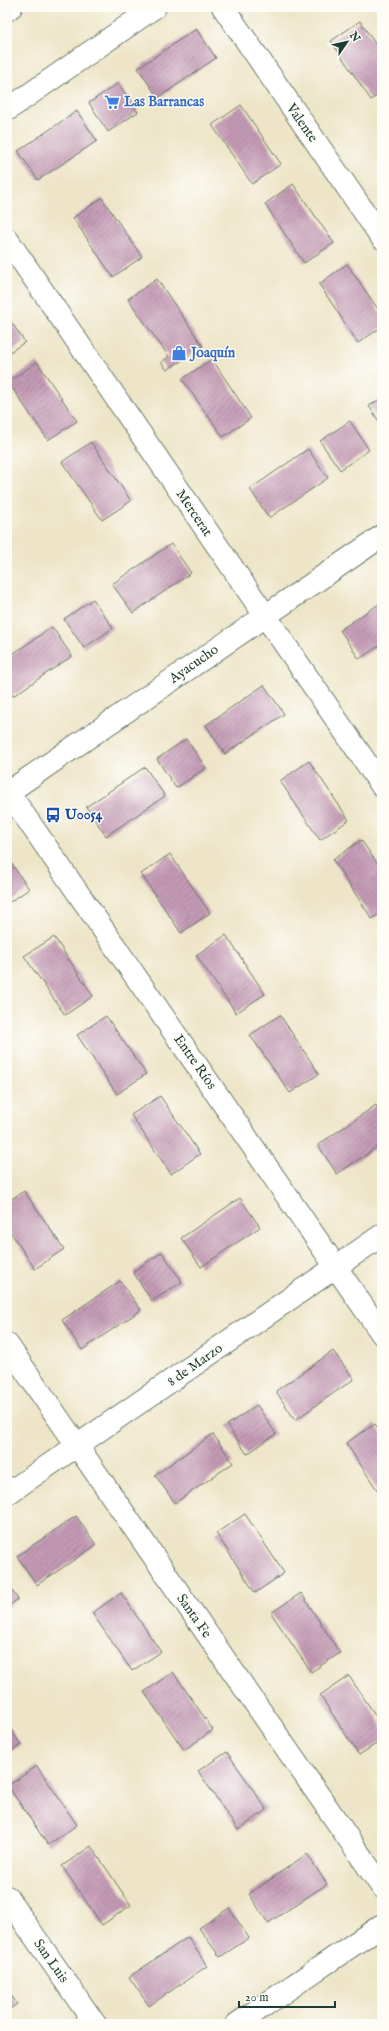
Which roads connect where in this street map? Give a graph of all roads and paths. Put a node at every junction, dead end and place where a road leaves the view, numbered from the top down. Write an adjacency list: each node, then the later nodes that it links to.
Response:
1 (11, 7): 4 (street)
2 (155, 7): 5 (street)
3 (223, 7): 6 (street, Valente)
4 (7, 10)
5 (7, 110)
6 (382, 238)
7 (7, 239): 9 (street, Mercerat)
8 (382, 536): 9 (street, Ayacucho)
9 (263, 616): 10 (street, Mercerat); 11 (street, Ayacucho)
10 (382, 786)
11 (7, 791): 13 (street, Entre Ríos)
12 (382, 1235): 13 (street, 8 de Marzo)
13 (335, 1266): 14 (street, Entre Ríos); 16 (street, 8 de Marzo)
14 (382, 1334)
15 (7, 1344): 16 (street, Santa Fe)
16 (77, 1447): 17 (street, 8 de Marzo); 18 (street, Santa Fe)
17 (7, 1494)
18 (382, 1887)
19 (7, 1897): 21 (street, San Luis)
20 (382, 1925): 22 (street)
21 (95, 2024)
22 (237, 2024)

